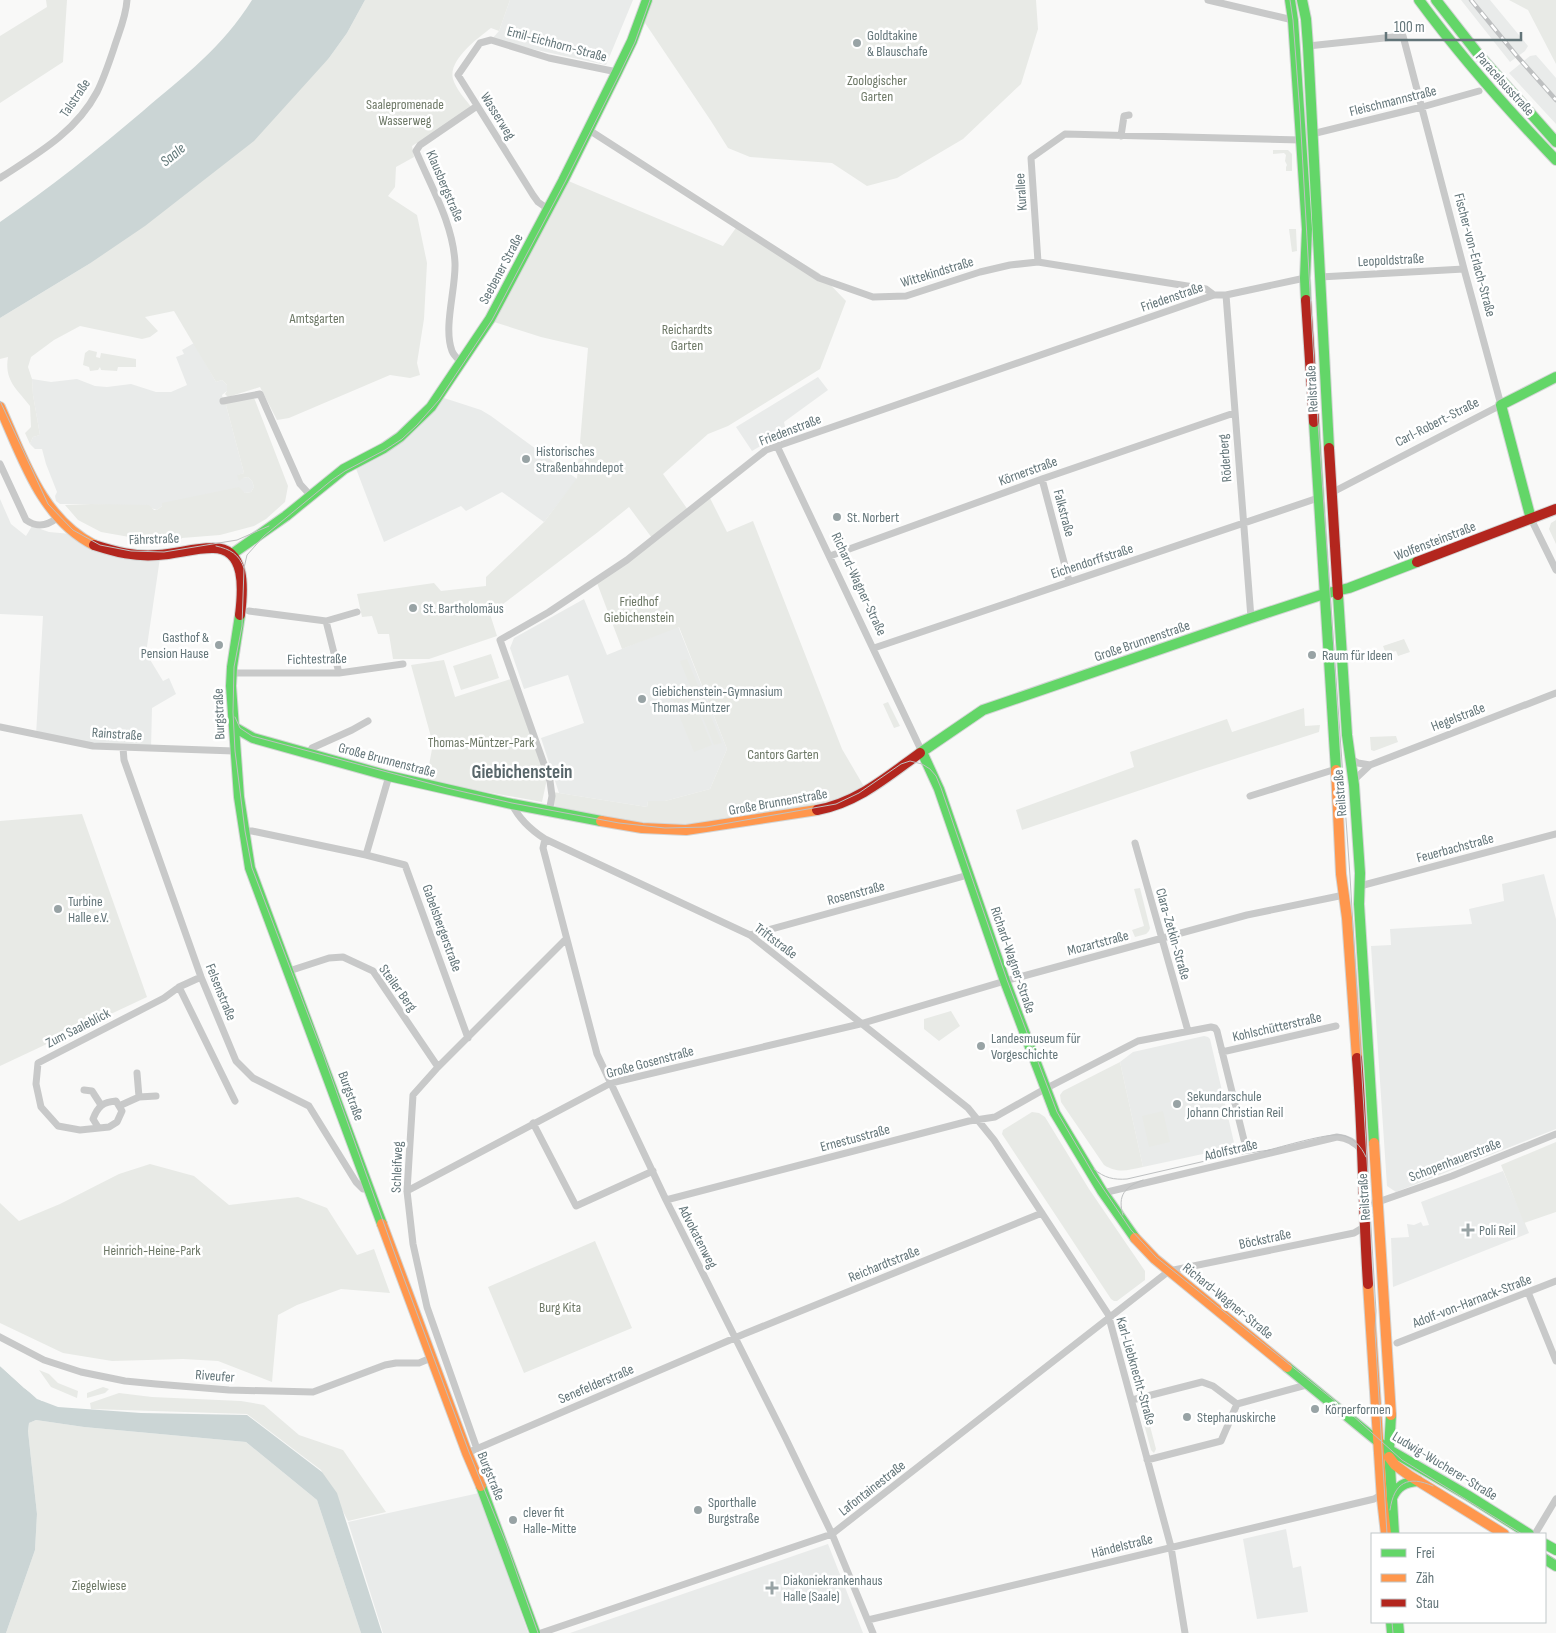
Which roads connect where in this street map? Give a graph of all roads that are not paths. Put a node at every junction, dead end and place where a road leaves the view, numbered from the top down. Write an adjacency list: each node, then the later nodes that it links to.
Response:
1 (127, 0): 22 (street, Talstraße)
2 (647, 0): 11 (street, Seebener Straße)
3 (1208, 0): 8 (street)
4 (1290, 0): 8 (street, Reilstraße)
5 (1302, 0): 10 (street, Reilstraße)
6 (1419, 0): 12 (street, Paracelsusstraße)
7 (1436, 0): 20 (street, Paracelsusstraße)
8 (1293, 20): 19 (street, Reilstraße)
9 (491, 40): 11 (street, Emil-Eichhorn-Straße); 13 (street, Wasserweg)
10 (1308, 46): 14 (street, Fischer-von-Erlach-Straße); 17 (street, Reilstraße)
11 (617, 72): 16 (street, Seebener Straße)
12 (1480, 86): 14 (street, Fleischmannstraße); 21 (street, Paracelsusstraße)
13 (477, 106): 23 (street, Wasserweg); 30 (street, Klausbergstraße)
14 (1422, 107): 17 (street, Fleischmannstraße); 25 (street, Fischer-von-Erlach-Straße)
15 (1129, 115): 18 (street)
16 (589, 130): 23 (street, Seebener Straße); 24 (street, Wittekindstraße)
17 (1312, 134): 19 (street); 26 (street, Reilstraße)
18 (1121, 136): 19 (street, Kurallee); 24 (street, Kurallee)
19 (1301, 140): 27 (street, Reilstraße)
20 (1556, 142)
21 (1556, 160)
22 (0, 178)
23 (548, 209): 30 (street, Seebener Straße)
24 (1038, 262): 28 (street, Wittekindstraße)
25 (1464, 268): 26 (street, Leopoldstraße); 33 (street, Fischer-von-Erlach-Straße)
26 (1320, 277): 39 (street, Reilstraße)
27 (1305, 278): 29 (street, Friedenstraße); 41 (street, Reilstraße)
28 (1214, 295): 29 (street, Friedenstraße); 36 (street, Friedenstraße)
29 (1226, 296): 35 (street, Röderberg)
30 (462, 363): 40 (street, Seebener Straße)
31 (1556, 377): 33 (street, Carl-Robert-Straße)
32 (224, 401): 40 (street)
33 (1501, 405): 39 (street, Carl-Robert-Straße); 44 (street, Fischer-von-Erlach-Straße)
34 (0, 407): 43 (street, Fährstraße)
35 (1234, 413): 38 (street, Körnerstraße); 45 (street, Röderberg)
36 (777, 446): 47 (street, Richard-Wagner-Straße); 75 (street, Friedenstraße)
37 (0, 464): 43 (street)
38 (1042, 479): 47 (street, Körnerstraße); 49 (street, Falkstraße)
39 (1332, 493): 50 (street, Reilstraße)
40 (311, 496): 46 (street, Seebener Straße)
41 (1318, 498): 45 (street, Eichendorffstraße); 51 (street, Reilstraße)
42 (1556, 509): 44 (street, Wolfensteinstraße)
43 (57, 518): 46 (street, Fährstraße)
44 (1531, 519): 48 (street, Fischer-von-Erlach-Straße); 50 (street, Wolfensteinstraße)
45 (1243, 524): 49 (street, Eichendorffstraße); 54 (street, Röderberg)
46 (232, 554): 58 (street, Burgstraße)
47 (830, 556): 56 (street, Richard-Wagner-Straße)
48 (1556, 570)
49 (1069, 582): 56 (street, Eichendorffstraße)
50 (1338, 591): 51 (street, Wolfensteinstraße); 68 (street, Reilstraße)
51 (1324, 594): 54 (street, Große Brunnenstraße); 70 (street, Reilstraße)
52 (249, 611): 55 (street)
53 (357, 612): 55 (street)
54 (1251, 618): 66 (street, Große Brunnenstraße)
55 (326, 621): 59 (street)
56 (874, 648): 66 (street, Richard-Wagner-Straße)
57 (403, 664): 59 (street, Fichtestraße)
58 (232, 672): 59 (street, Fichtestraße); 63 (street, Burgstraße)
59 (339, 673)
60 (1556, 693): 69 (street, Hegelstraße)
61 (368, 721): 67 (street)
62 (0, 727): 64 (street, Rainstraße)
63 (234, 727): 65 (street, Burgstraße); 67 (street, Große Brunnenstraße)
64 (124, 748): 65 (street, Rainstraße); 88 (street, Felsenstraße)
65 (234, 751): 76 (street, Burgstraße)
66 (922, 752): 75 (street, Große Brunnenstraße); 81 (street, Richard-Wagner-Straße)
67 (309, 753): 71 (street, Große Brunnenstraße)
68 (1351, 758): 69 (street); 72 (street, Reilstraße)
69 (1370, 765): 72 (street, Hegelstraße)
70 (1336, 770): 73 (street, Reilstraße); 83 (street, Reilstraße)
71 (389, 776): 74 (street, Große Brunnenstraße); 80 (street)
72 (1353, 781): 82 (street, Reilstraße)
73 (1250, 796)
74 (512, 804): 75 (street, Große Brunnenstraße); 78 (street, Triftstraße)
75 (549, 812)
76 (243, 832): 80 (street, Gabelsbergerstraße); 87 (street, Burgstraße)
77 (1556, 834): 82 (street, Feuerbachstraße)
78 (545, 839): 84 (street, Triftstraße); 85 (street, Advokatenweg)
79 (1135, 843): 86 (street, Clara-Zetkin-Straße)
80 (366, 855): 94 (street, Gabelsbergerstraße)
81 (968, 874): 84 (street, Rosenstraße); 89 (street, Richard-Wagner-Straße)
82 (1360, 886): 117 (street, Reilstraße)
83 (1344, 895): 86 (street, Mozartstraße); 111 (street, Reilstraße)
84 (750, 935): 91 (street, Triftstraße)
85 (566, 939): 94 (street, Schleifweg); 98 (street, Advokatenweg)
86 (1162, 939): 89 (street, Mozartstraße); 93 (street, Clara-Zetkin-Straße)
87 (290, 971): 96 (street, Steiler Berg); 113 (street, Burgstraße)
88 (201, 977): 90 (street, Zum Saaleblick); 113 (street, Felsenstraße)
89 (1005, 981): 91 (street, Mozartstraße); 99 (street, Richard-Wagner-Straße)
90 (179, 987): 103 (street); 108 (street, Zum Saaleblick)
91 (860, 1024): 98 (street, Große Gosenstraße); 106 (street, Triftstraße)
92 (1336, 1026): 95 (street, Kohlschütterstraße)
93 (1188, 1031): 95 (street, Ernestusstraße); 99 (street, Ernestusstraße)
94 (468, 1038): 96 (street, Schleifweg)
95 (1222, 1052): 110 (street)
96 (438, 1067): 114 (street, Schleifweg)
97 (137, 1073): 102 (street)
98 (611, 1083): 107 (street, Große Gosenstraße); 112 (street, Advokatenweg)
99 (1045, 1089): 106 (street, Ernestusstraße); 115 (street, Richard-Wagner-Straße)
100 (84, 1090): 104 (street)
101 (156, 1096): 102 (street)
102 (139, 1097): 105 (street)
103 (235, 1102)
104 (101, 1105): 105 (street); 108 (street)
105 (118, 1106): 108 (street, Zum Saaleblick)
106 (979, 1119): 116 (street, Ernestusstraße); 119 (street, Karl-Liebknecht-Straße)
107 (533, 1123): 112 (street); 114 (street, Große Gosenstraße)
108 (98, 1127)
109 (1556, 1134): 117 (street, Schopenhauerstraße)
110 (1244, 1140)
111 (1361, 1150): 115 (street, Adolfstraße); 118 (street, Reilstraße)
112 (652, 1171): 116 (street, Advokatenweg)
113 (370, 1189): 128 (street, Burgstraße)
114 (407, 1191): 134 (street, Schleifweg)
115 (1103, 1193): 121 (street, Richard-Wagner-Straße)
116 (666, 1200): 126 (street, Advokatenweg)
117 (1378, 1202): 118 (street, Schopenhauerstraße); 135 (street, Reilstraße)
118 (1362, 1205): 120 (street, Reilstraße)
119 (1042, 1213): 124 (street, Karl-Liebknecht-Straße); 126 (street, Reichardtstraße)
120 (1364, 1227): 121 (street, Böckstraße); 133 (street, Reilstraße)
121 (1169, 1271): 124 (street, Lafontainestraße); 130 (street, Richard-Wagner-Straße)
122 (1556, 1281): 123 (street, Adolf-von-Harnack-Straße)
123 (1528, 1292): 127 (street, Adolf-von-Harnack-Straße); 129 (street)
124 (1109, 1319): 131 (street, Karl-Liebknecht-Straße); 146 (street, Lafontainestraße)
125 (0, 1337): 128 (street, Riveufer)
126 (736, 1338): 134 (street, Senefelderstraße); 146 (street, Advokatenweg)
127 (1397, 1343)
128 (431, 1358): 134 (street, Burgstraße)
129 (1556, 1361)
130 (1310, 1384): 132 (street); 133 (street, Richard-Wagner-Straße)
131 (1132, 1400): 132 (street); 136 (street, Karl-Liebknecht-Straße)
132 (1238, 1404): 136 (street)
133 (1378, 1442): 135 (street, Ludwig-Wucherer-Straße); 138 (street, Reilstraße)
134 (472, 1451): 149 (street, Burgstraße)
135 (1389, 1454): 137 (street, Ludwig-Wucherer-Straße); 139 (street, Reilstraße); 144 (street, Ludwig-Wucherer-Straße)
136 (1147, 1460): 147 (street, Karl-Liebknecht-Straße)
137 (1418, 1481): 139 (street); 143 (street, Ludwig-Wucherer-Straße)
138 (1381, 1495): 141 (street, Reilstraße); 147 (street, Händelstraße)
139 (1392, 1498): 142 (street, Reilstraße)
140 (1556, 1499): 145 (street)
141 (1386, 1533)
142 (1394, 1533)
143 (1502, 1533)
144 (1527, 1533)
145 (1536, 1533)
146 (832, 1534): 148 (street, Advokatenweg); 150 (street, Lafontainestraße)
147 (1171, 1547): 148 (street, Händelstraße); 152 (street, Karl-Liebknecht-Straße)
148 (868, 1620): 151 (street, Advokatenweg)
149 (536, 1633)
150 (541, 1633)
151 (872, 1633)
152 (1185, 1633)

